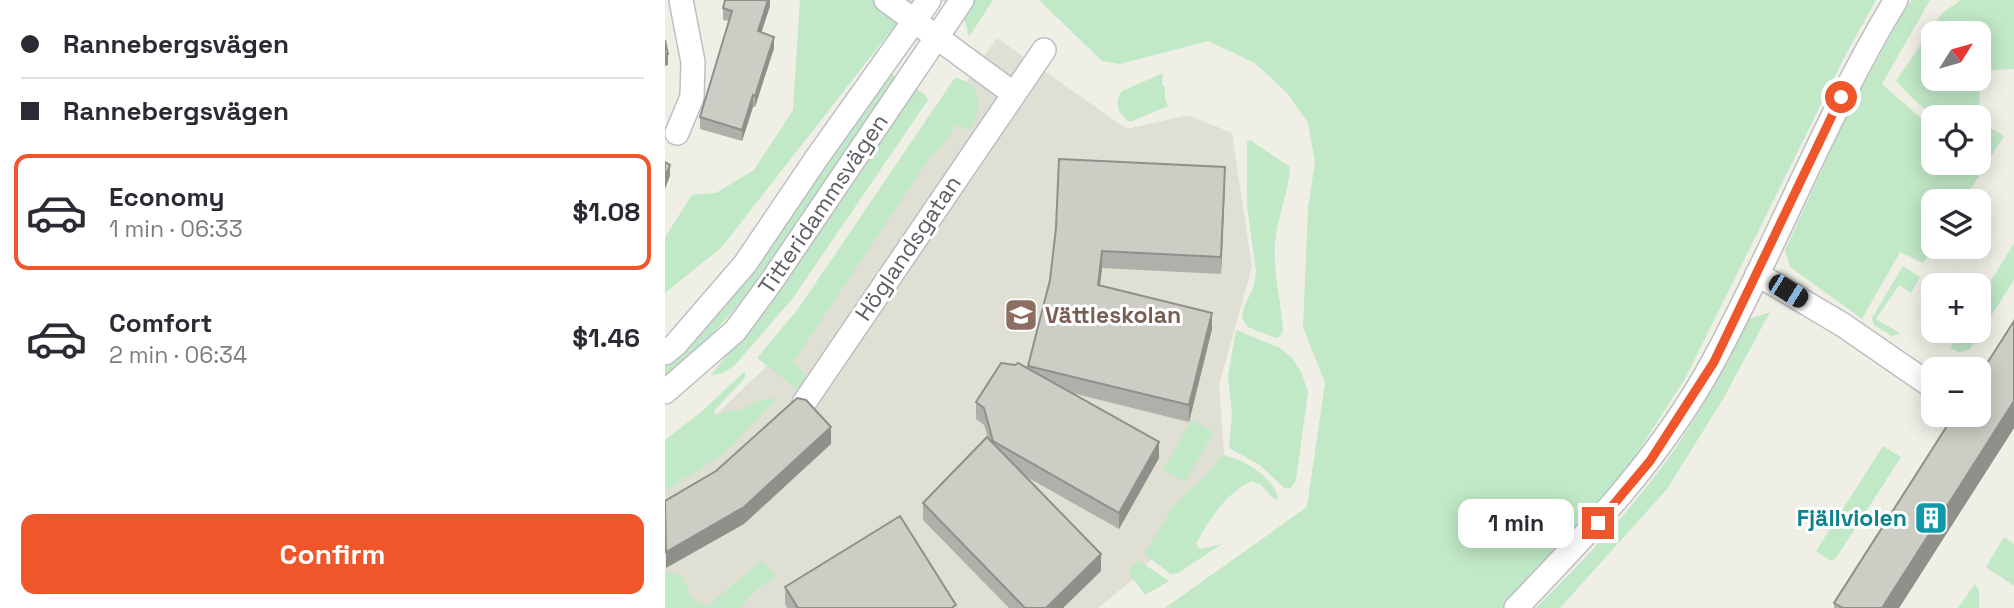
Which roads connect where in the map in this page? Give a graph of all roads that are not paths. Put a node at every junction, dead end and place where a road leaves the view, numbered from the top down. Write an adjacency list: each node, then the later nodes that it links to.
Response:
1 (681, 0): 10 (street)
2 (886, 0): 6 (street)
3 (929, 0): 6 (street, Titteridammsvägen)
4 (961, 0): 7 (street, Titteridammsvägen)
5 (1896, 0): 11 (street)
6 (913, 22): 7 (street); 12 (street, Titteridammsvägen)
7 (935, 38): 9 (street); 14 (street, Titteridammsvägen)
8 (1044, 50): 9 (street, Höglandsgatan)
9 (1014, 94): 15 (street, Höglandsgatan)
10 (677, 133)
11 (1757, 274): 13 (street); 16 (street)
12 (665, 353)
13 (1921, 379)
14 (665, 392)
15 (804, 403)
16 (1516, 608)

